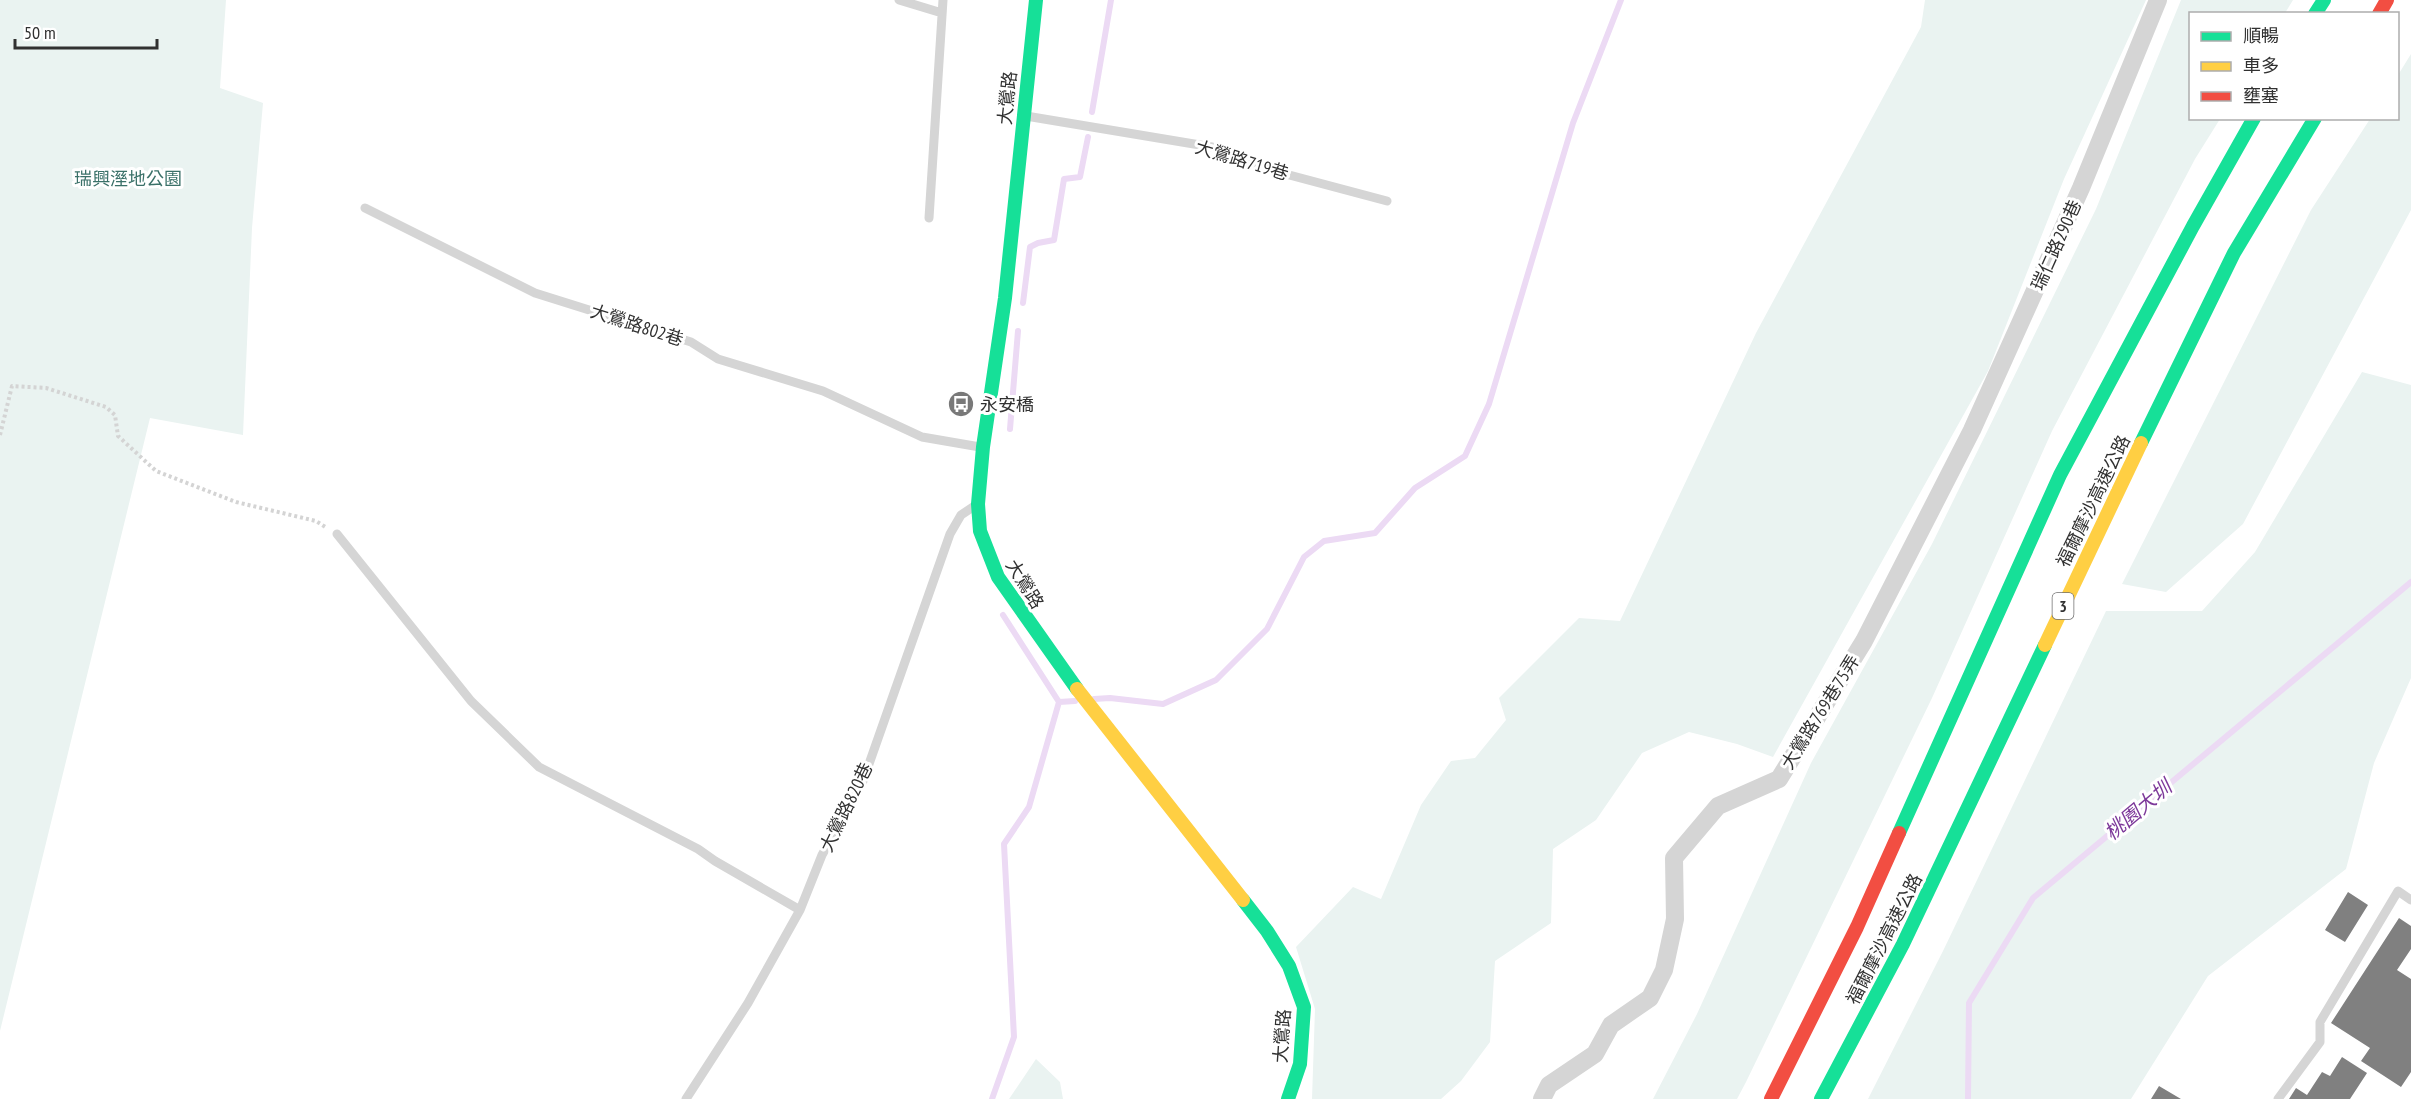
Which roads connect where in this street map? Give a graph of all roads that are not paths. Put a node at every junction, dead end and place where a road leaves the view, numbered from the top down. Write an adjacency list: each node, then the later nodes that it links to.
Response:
1 (899, 0): 5 (lane)
2 (943, 0): 5 (lane)
3 (1036, 0): 6 (main road, 大鶯路)
4 (2158, 0): 13 (street, 瑞仁路290巷)
5 (942, 13): 11 (lane)
6 (1023, 116): 9 (lane, 大鶯路719巷); 12 (main road, 大鶯路)
7 (2253, 120): 21 (main road, 福爾摩沙高速公路)
8 (2314, 120): 22 (main road, 福爾摩沙高速公路 / 3)
9 (1387, 201)
10 (365, 208): 12 (lane, 大鶯路802巷)
11 (930, 218)
12 (983, 447): 14 (main road, 大鶯路)
13 (1943, 486): 20 (street, 大鶯路769巷75弄)
14 (978, 504): 17 (lane, 大鶯路820巷); 19 (main road, 大鶯路)
15 (337, 534): 17 (lane)
16 (2411, 900): 23 (lane)
17 (800, 910): 18 (lane, 大鶯路820巷)
18 (686, 1099)
19 (1288, 1099)
20 (1542, 1099)
21 (1771, 1099)
22 (1821, 1099)
23 (2278, 1099)

